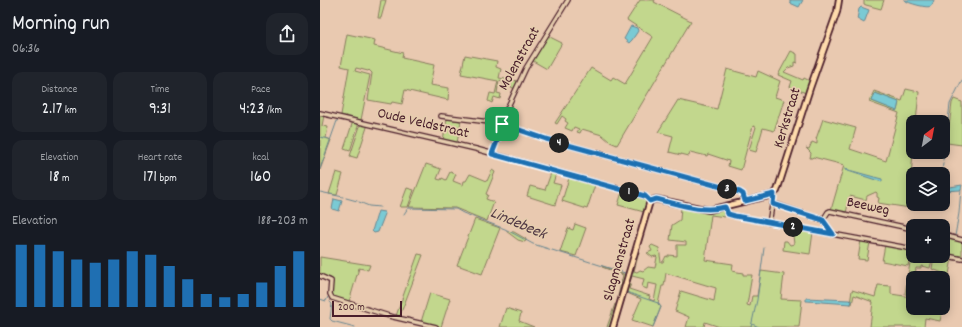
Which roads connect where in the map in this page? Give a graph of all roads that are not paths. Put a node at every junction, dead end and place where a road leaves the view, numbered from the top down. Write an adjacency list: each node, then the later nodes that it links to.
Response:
1 (568, 0): 5 (street, Molenstraat)
2 (839, 0): 7 (main road, Kerkstraat)
3 (320, 113): 6 (street, Oude Veldstraat)
4 (441, 116): 5 (street)
5 (502, 123): 6 (street, Molenstraat); 9 (street)
6 (492, 154): 8 (street, Oude Veldstraat)
7 (774, 194): 9 (main road); 10 (street)
8 (650, 201): 11 (main road, Oude Veldstraat); 23 (main road, Slagmanstraat)
9 (745, 201): 11 (main road)
10 (773, 204): 12 (street); 13 (street)
11 (725, 207): 13 (street)
12 (823, 220): 14 (street, Beeweg); 15 (street)
13 (769, 223): 15 (street)
14 (906, 227)
15 (833, 234): 18 (street)
16 (950, 237): 17 (street)
17 (962, 240)
18 (906, 248)
19 (950, 256): 20 (street)
20 (962, 259)
21 (320, 276): 22 (street)
22 (436, 327)
23 (613, 327)

